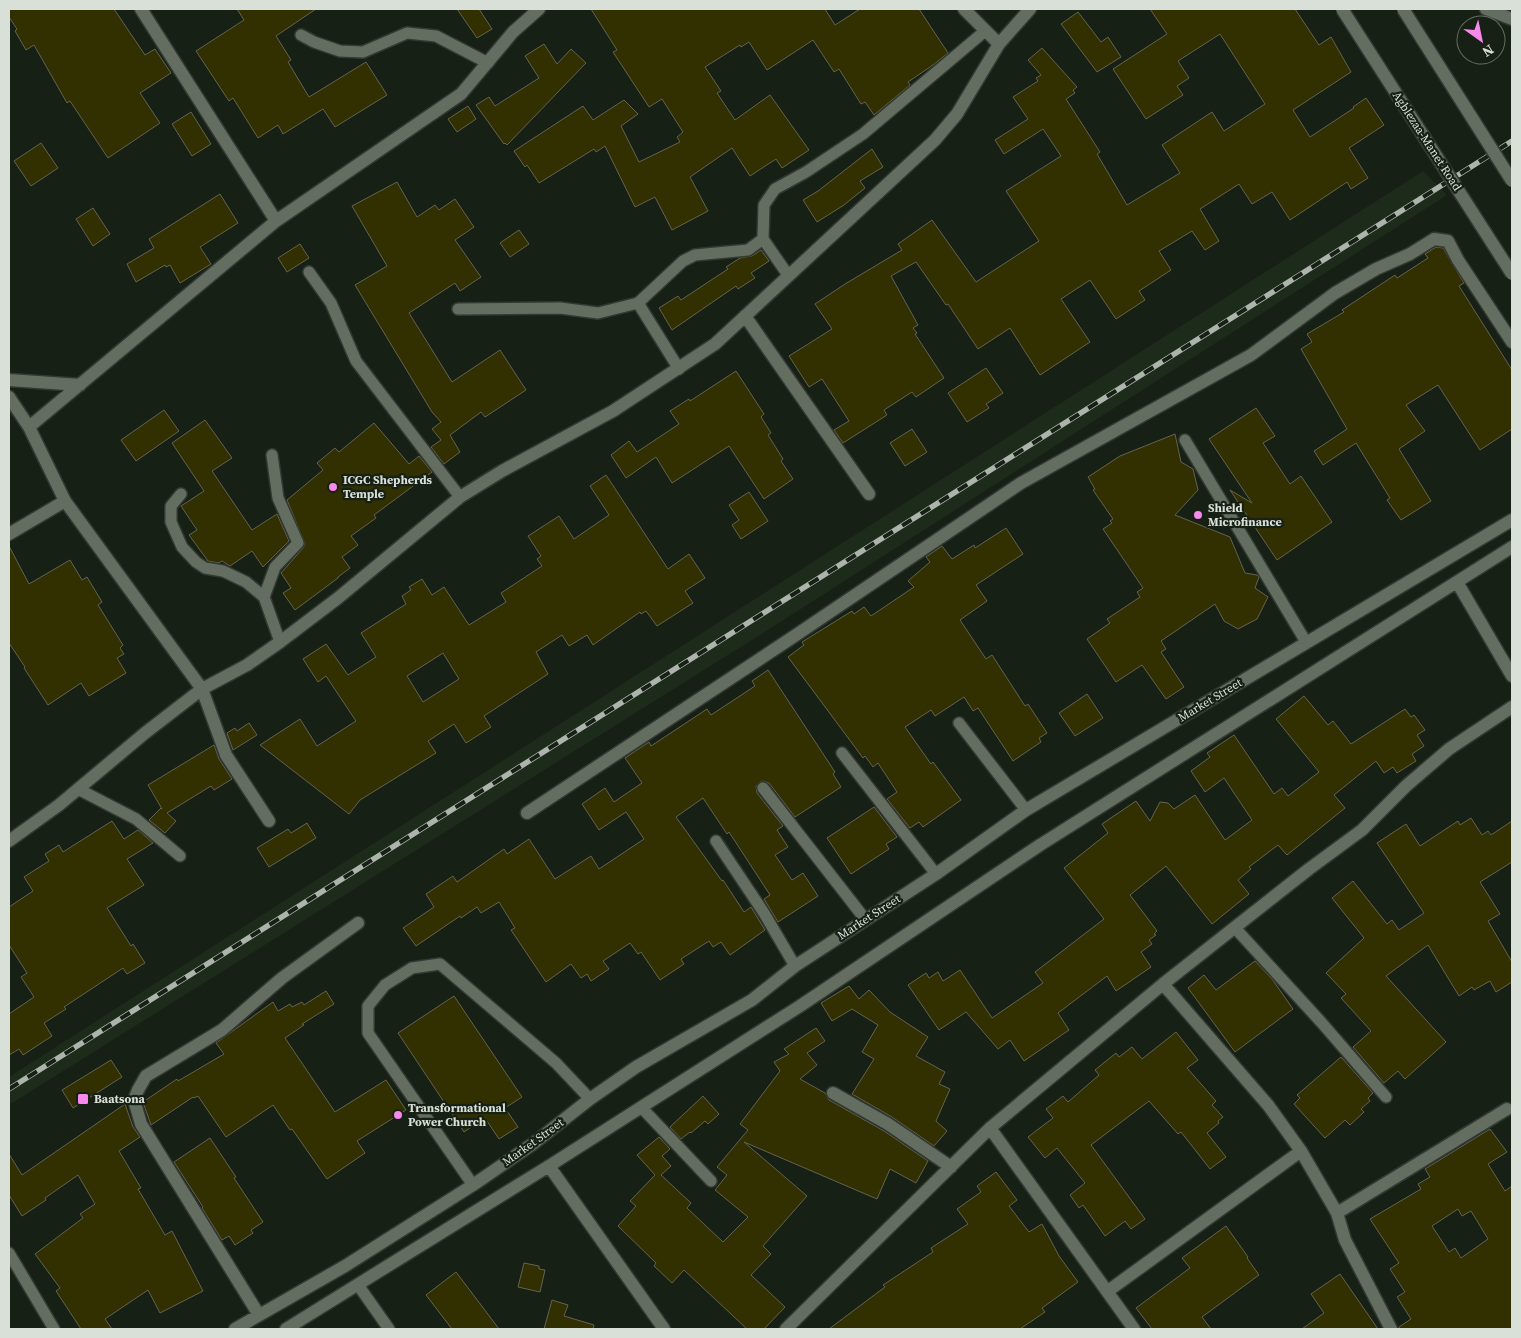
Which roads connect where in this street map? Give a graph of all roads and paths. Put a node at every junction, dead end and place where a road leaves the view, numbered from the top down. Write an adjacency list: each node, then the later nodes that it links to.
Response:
1 (141, 9): 14 (street)
2 (539, 9): 12 (street)
3 (964, 9): 9 (street)
4 (1030, 9): 11 (street)
5 (1342, 9): 17 (street, Agblezaa-Manet Road, bridge)
6 (1403, 9): 13 (street, bridge)
7 (1486, 9): 8 (street)
8 (1512, 19)
9 (985, 31): 11 (street); 15 (lane)
10 (301, 35): 12 (lane)
11 (998, 44): 18 (street)
12 (488, 63): 14 (street)
13 (1512, 181)
14 (276, 221): 25 (street)
15 (763, 239): 18 (lane); 19 (lane)
16 (309, 272): 32 (lane)
17 (1512, 274)
18 (788, 275): 21 (street)
19 (638, 303): 20 (lane); 23 (lane)
20 (458, 309)
21 (744, 316): 23 (street); 31 (street)
22 (1512, 342): 49 (street)
23 (680, 368): 32 (street)
24 (9, 380): 25 (street)
25 (80, 384): 27 (street)
26 (9, 397): 27 (street)
27 (29, 427): 33 (street)
28 (1185, 440): 40 (lane)
29 (272, 455): 38 (lane)
30 (181, 494): 38 (lane)
31 (869, 494)
32 (460, 497): 39 (street)
33 (65, 502): 35 (street); 42 (street)
34 (1512, 520): 40 (street, Market Street)
35 (9, 534)
36 (1512, 548): 37 (street)
37 (1457, 582): 41 (street); 63 (street)
38 (264, 597): 39 (lane)
39 (280, 642): 42 (street)
40 (1306, 642): 48 (street, Market Street)
41 (1512, 676)
42 (202, 689): 47 (street); 50 (street)
43 (1512, 707): 57 (street)
44 (959, 723): 48 (lane)
45 (842, 753): 54 (lane)
46 (763, 788): 55 (lane)
47 (78, 789): 51 (street); 53 (lane)
48 (1026, 810): 54 (street, Market Street)
49 (527, 813)
50 (269, 821)
51 (9, 841)
52 (716, 841): 58 (lane)
53 (180, 856)
54 (936, 874): 55 (street, Market Street)
55 (865, 920): 58 (street, Market Street)
56 (358, 923): 75 (street)
57 (1235, 928): 59 (street); 61 (lane)
58 (794, 966): 62 (street, Market Street)
59 (1163, 984): 65 (street); 66 (street)
60 (833, 1093): 68 (street)
61 (1386, 1097)
62 (590, 1099): 70 (street, Market Street); 70 (lane)
63 (641, 1108): 67 (street); 69 (lane)
64 (1507, 1109): 71 (street)
65 (990, 1128): 68 (street); 74 (street)
66 (1301, 1151): 71 (street); 74 (street)
67 (549, 1166): 73 (street); 80 (street)
68 (951, 1167): 81 (street)
69 (711, 1181)
70 (473, 1185): 75 (street, Market Street)
71 (1337, 1213): 83 (street)
72 (9, 1253): 76 (lane)
73 (358, 1285): 78 (street); 79 (lane)
74 (1108, 1291): 82 (street)
75 (259, 1315): 77 (street, Market Street)
76 (54, 1329)
77 (235, 1329)
78 (286, 1329)
79 (389, 1329)
80 (664, 1329)
81 (786, 1329)
82 (1134, 1329)
83 (1391, 1329)

